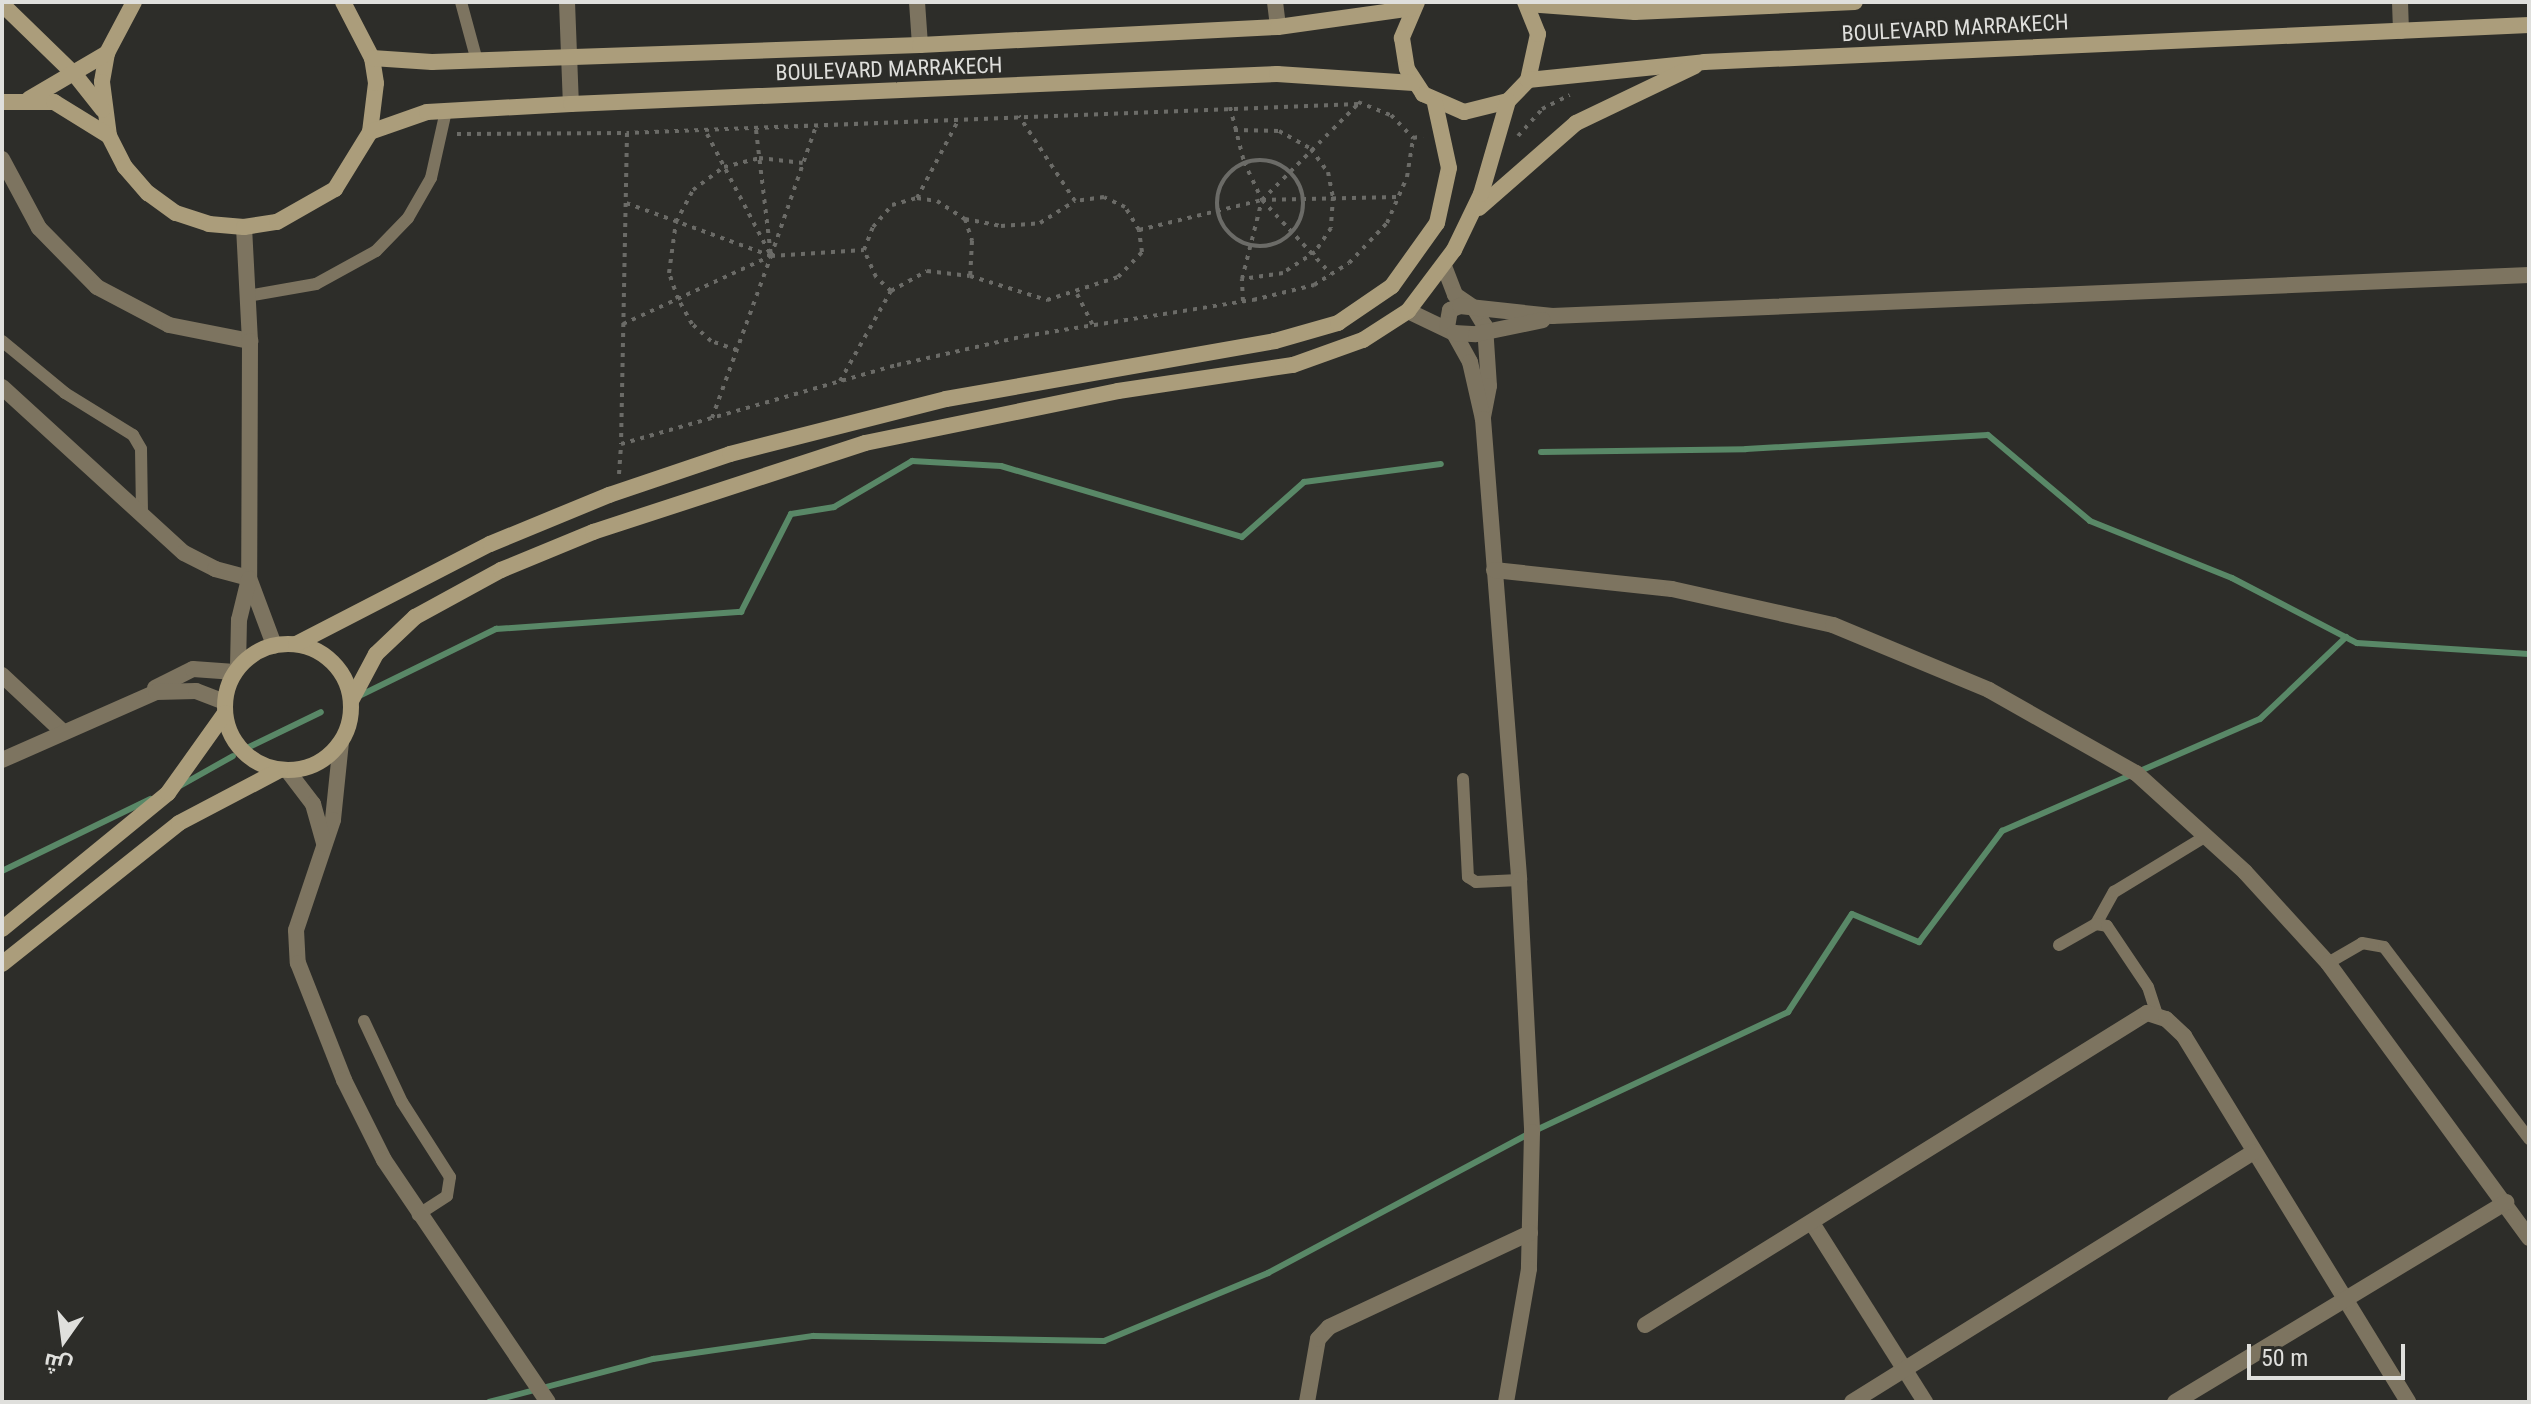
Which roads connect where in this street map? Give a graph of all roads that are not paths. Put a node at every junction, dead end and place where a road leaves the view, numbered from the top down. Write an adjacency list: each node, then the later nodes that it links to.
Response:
1 (134, 2): 17 (main road)
2 (343, 2): 19 (main road)
3 (461, 2): 20 (lane)
4 (567, 2): 18 (street)
5 (917, 2): 16 (street)
6 (1275, 2): 14 (street)
7 (1855, 2): 12 (main road, BOULEVARD MARRAKECH)
8 (2400, 2): 15 (street)
9 (1526, 3): 12 (main road, BOULEVARD MARRAKECH); 23 (main road, BOULEVARD MARRAKECH)
10 (2, 4): 22 (main road)
11 (1415, 5): 14 (main road, BOULEVARD MARRAKECH); 24 (main road, BOULEVARD MARRAKECH)
12 (1667, 6)
13 (2529, 25): 15 (main road, BOULEVARD MARRAKECH)
14 (1278, 27): 16 (main road, BOULEVARD MARRAKECH)
15 (2401, 31): 21 (main road, BOULEVARD MARRAKECH)
16 (920, 45): 18 (main road, BOULEVARD MARRAKECH)
17 (107, 53): 22 (main road); 30 (main road)
18 (569, 57): 20 (main road, BOULEVARD MARRAKECH); 29 (street)
19 (372, 58): 20 (main road, BOULEVARD MARRAKECH); 32 (main road)
20 (477, 61)
21 (1704, 62): 23 (main road, BOULEVARD MARRAKECH); 35 (main road)
22 (76, 76): 25 (main road); 30 (main road)
23 (1528, 80): 26 (main road)
24 (1414, 83): 28 (main road); 29 (main road, BOULEVARD MARRAKECH)
25 (27, 100): 27 (main road); 33 (main road)
26 (1508, 101): 28 (main road); 35 (main road)
27 (2, 102)
28 (1435, 103): 52 (main road)
29 (571, 104): 31 (main road, BOULEVARD MARRAKECH)
30 (103, 111): 33 (main road)
31 (446, 111): 32 (main road, BOULEVARD MARRAKECH); 39 (lane)
32 (370, 132): 36 (main road)
33 (109, 136): 36 (main road)
34 (2, 159): 46 (street)
35 (1470, 218): 37 (main road)
36 (244, 227): 39 (street)
37 (1444, 266): 40 (street); 41 (main road)
38 (2529, 275): 42 (street)
39 (248, 296): 46 (street)
40 (1474, 308): 42 (street); 43 (street); 44 (street)
41 (1408, 311): 43 (street); 57 (main road)
42 (1552, 316): 44 (street)
43 (1450, 330): 44 (street); 48 (street)
44 (1487, 332): 48 (street)
45 (2, 341): 49 (lane)
46 (250, 341): 51 (street)
47 (2, 387): 49 (street)
48 (1483, 419): 50 (street)
49 (142, 515): 51 (street)
50 (1494, 570): 64 (street); 66 (street)
51 (249, 578): 53 (street); 54 (street)
52 (296, 644): 53 (main road); 57 (main road)
53 (274, 645): 54 (main road)
54 (236, 669): 56 (street); 58 (main road)
55 (2, 675): 59 (street)
56 (144, 695): 58 (street); 59 (street)
57 (351, 701): 60 (main road)
58 (224, 708): 62 (main road); 68 (main road)
59 (63, 732): 61 (street)
60 (341, 742): 62 (main road); 65 (street)
61 (2, 760)
62 (284, 770): 65 (street); 71 (main road)
63 (1463, 779): 66 (lane)
64 (2206, 836): 67 (lane); 70 (street)
65 (324, 845): 77 (street)
66 (1519, 880): 79 (street)
67 (2096, 924): 69 (lane); 72 (lane)
68 (2, 929)
69 (2059, 945)
70 (2328, 963): 74 (lane); 76 (street)
71 (2, 964)
72 (2157, 1015): 75 (street); 78 (street)
73 (364, 1021): 77 (lane)
74 (2529, 1139)
75 (2253, 1152): 81 (street); 83 (street)
76 (2506, 1202): 80 (street); 81 (street)
77 (418, 1215): 84 (street)
78 (1812, 1223): 82 (street); 83 (street)
79 (1530, 1233): 85 (street); 86 (street)
80 (2529, 1238)
81 (2345, 1299): 89 (street); 90 (street)
82 (1645, 1325)
83 (1904, 1370): 87 (street); 88 (street)
84 (548, 1402)
85 (1307, 1402)
86 (1506, 1402)
87 (1852, 1402)
88 (1925, 1402)
89 (2175, 1402)
90 (2408, 1402)

